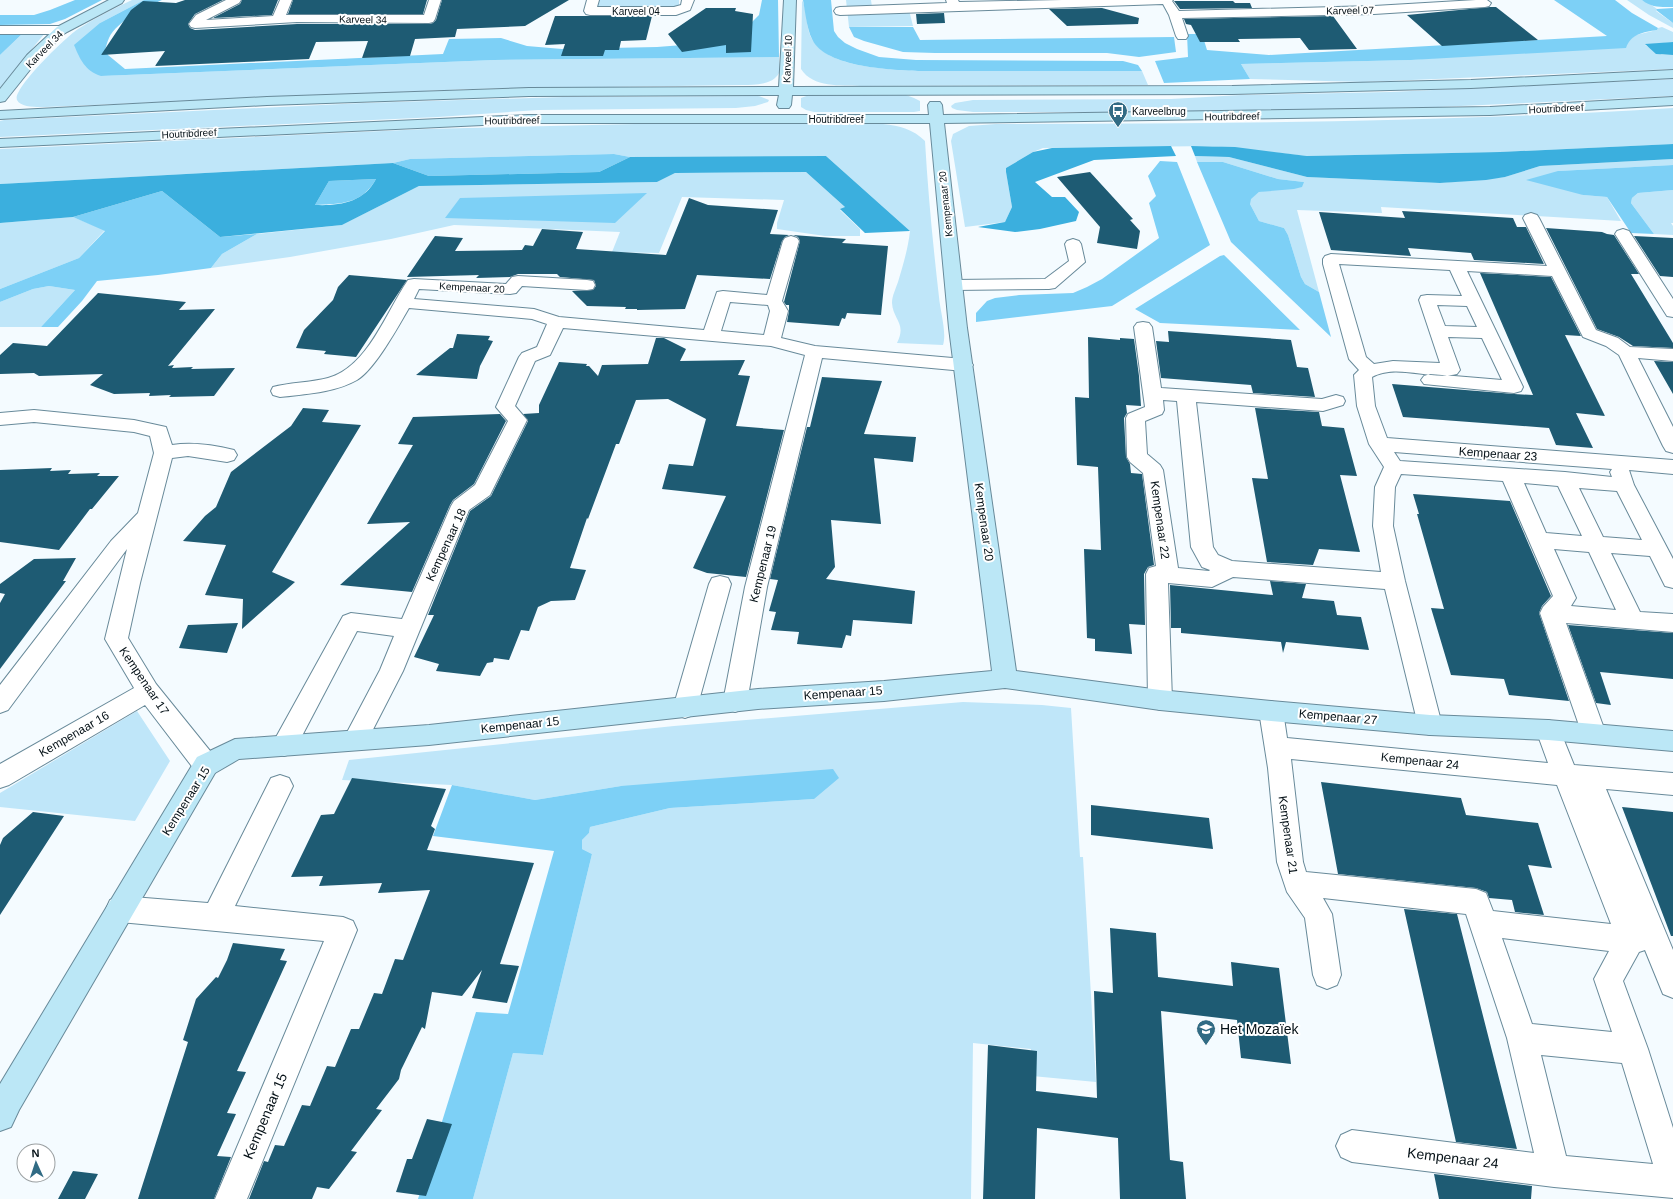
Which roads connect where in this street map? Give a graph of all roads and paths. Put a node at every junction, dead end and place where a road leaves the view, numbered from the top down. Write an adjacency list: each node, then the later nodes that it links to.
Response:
1 (118, 0): 19 (main road, Karveel 34)
2 (235, 0): 17 (street, Karveel 34)
3 (286, 0): 17 (street)
4 (435, 0): 17 (street, Karveel 34)
5 (594, 0): 6 (street, Karveel 04)
6 (688, 0)
7 (790, 0): 22 (main road, Karveel 10)
8 (1167, 0): 12 (street); 16 (street)
9 (1255, 0): 15 (street)
10 (1459, 2): 13 (street, Karveel 07); 15 (street, Karveel 07)
11 (953, 3): 12 (street); 14 (street)
12 (1015, 3)
13 (1485, 3)
14 (840, 11)
15 (1263, 12): 16 (street, Karveel 07)
16 (1176, 15): 20 (street)
17 (278, 19)
18 (0, 30): 19 (street)
19 (61, 30): 24 (main road, Karveel 34)
20 (1182, 36)
21 (1673, 74): 23 (main road)
22 (786, 91): 23 (main road); 26 (main road); 27 (main road, Karveel 10)
23 (934, 91): 28 (main road, Kempenaar 20)
24 (0, 98)
25 (1673, 101): 28 (main road, Houtribdreef)
26 (0, 115)
27 (782, 118): 28 (main road, Houtribdreef); 29 (main road, Houtribdreef)
28 (936, 119): 37 (main road, Kempenaar 20)
29 (0, 143)
30 (1531, 218): 35 (street)
31 (1623, 234): 38 (street)
32 (791, 241): 40 (street)
33 (1072, 244): 37 (street)
34 (1456, 266): 35 (street); 41 (street); 54 (street)
35 (1557, 271): 51 (street)
36 (587, 285): 39 (street, Kempenaar 20)
37 (954, 286): 53 (main road, Kempenaar 20)
38 (1665, 288): 43 (street)
39 (541, 298): 42 (street, Kempenaar 20); 42 (street, Kempenaar 20); 44 (street, Kempenaar 20)
40 (774, 301): 48 (street); 49 (street)
41 (1472, 301): 46 (street); 47 (street)
42 (404, 304): 55 (street, Kempenaar 20)
43 (1673, 312)
44 (557, 322): 48 (street, Kempenaar 20); 82 (street, Kempenaar 18)
45 (1143, 326): 56 (street, Kempenaar 22)
46 (1438, 331): 47 (street); 54 (street)
47 (1488, 333): 54 (street)
48 (711, 336): 49 (street, Kempenaar 20)
49 (772, 341): 50 (street, Kempenaar 20)
50 (814, 352): 53 (street, Kempenaar 20); 86 (street, Kempenaar 19)
51 (1626, 352): 52 (street); 61 (street)
52 (1673, 355)
53 (964, 364): 83 (main road, Kempenaar 20)
54 (1366, 372): 60 (street)
55 (280, 391)
56 (1152, 393): 58 (street); 75 (street, Kempenaar 22)
57 (1336, 401): 58 (street)
58 (1187, 405): 74 (street)
59 (0, 419): 62 (street, Kempenaar 17)
60 (1379, 444): 64 (street, Kempenaar 23); 66 (street)
61 (1673, 446)
62 (164, 453): 63 (street); 70 (street, Kempenaar 17)
63 (227, 455)
64 (1618, 463): 65 (street, Kempenaar 23); 69 (street)
65 (1673, 467)
66 (1394, 468): 67 (street, Kempenaar 23); 77 (street)
67 (1510, 475): 68 (street, Kempenaar 23); 71 (street, Kempenaar 23)
68 (1565, 479): 69 (street, Kempenaar 23); 72 (street)
69 (1624, 485): 73 (street)
70 (147, 516): 84 (street, Kempenaar 17); 87 (street, Kempenaar 17)
71 (1539, 540): 72 (street); 80 (street, Kempenaar 23)
72 (1597, 545): 73 (street); 79 (street)
73 (1657, 549): 76 (street)
74 (1230, 569): 75 (street, Kempenaar 22); 77 (street)
75 (1168, 574): 85 (street, Kempenaar 22)
76 (1673, 580)
77 (1394, 581): 90 (street)
78 (720, 584): 88 (street)
79 (1629, 610): 80 (street); 81 (street)
80 (1552, 613): 92 (street)
81 (1673, 623)
82 (408, 629): 93 (street, Kempenaar 18); 95 (street)
83 (1005, 679): 85 (main road, Kempenaar 27); 86 (main road, Kempenaar 15)
84 (148, 691): 97 (street, Kempenaar 17); 99 (street, Kempenaar 16)
85 (1160, 700): 89 (main road, Kempenaar 27)
86 (735, 702): 88 (main road, Kempenaar 15)
87 (0, 703)
88 (685, 708): 93 (main road, Kempenaar 15)
89 (1271, 711): 90 (main road, Kempenaar 27); 96 (street, Kempenaar 21)
90 (1430, 725): 91 (main road, Kempenaar 27)
91 (1548, 730): 92 (main road, Kempenaar 27); 98 (street)
92 (1594, 734): 94 (main road, Kempenaar 27)
93 (355, 740): 95 (main road, Kempenaar 15)
94 (1673, 741)
95 (284, 746): 97 (main road, Kempenaar 15)
96 (1276, 747): 98 (street, Kempenaar 24); 102 (street, Kempenaar 21)
97 (206, 765): 103 (main road, Kempenaar 15)
98 (1577, 776): 100 (street, Kempenaar 24); 106 (street)
99 (0, 778)
100 (1673, 784)
101 (280, 786): 104 (street)
102 (1296, 883): 105 (street); 107 (street, Kempenaar 21)
103 (120, 909): 104 (street, Kempenaar 15); 111 (main road, Kempenaar 15)
104 (215, 917): 115 (street, Kempenaar 15)
105 (1483, 923): 106 (street); 109 (street)
106 (1642, 938): 108 (street); 110 (street, Kempenaar 24)
107 (1327, 975)
108 (1673, 984)
109 (1522, 1038): 110 (street); 113 (street)
110 (1633, 1049): 114 (street, Kempenaar 24)
111 (0, 1116)
112 (1352, 1146): 113 (street, Kempenaar 24)
113 (1554, 1171): 114 (street, Kempenaar 24)
114 (1671, 1174)
115 (231, 1199)

